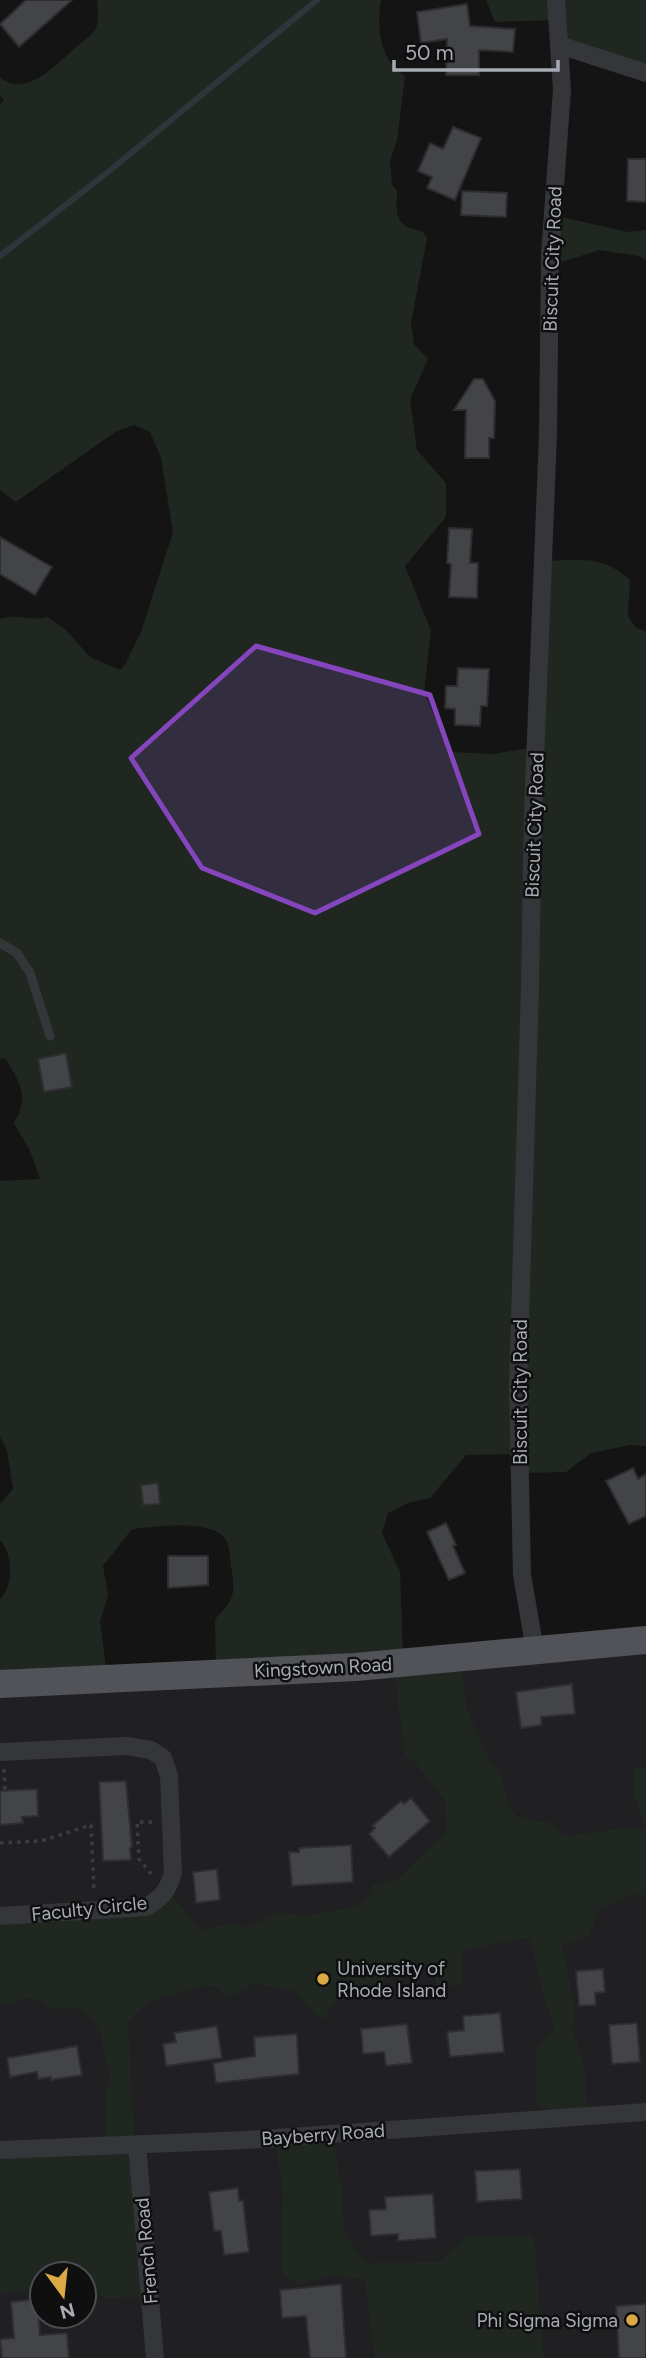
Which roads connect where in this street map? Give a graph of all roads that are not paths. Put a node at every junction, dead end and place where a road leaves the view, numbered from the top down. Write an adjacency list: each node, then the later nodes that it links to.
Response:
1 (556, 0): 2 (street, Biscuit City Road)
2 (559, 45): 3 (street); 7 (street, Biscuit City Road)
3 (646, 73)
4 (0, 943): 5 (lane)
5 (50, 1036)
6 (646, 1640): 7 (main road, Kingstown Road)
7 (535, 1650): 8 (main road, Kingstown Road)
8 (0, 1684)
9 (0, 1752): 10 (street, Faculty Circle)
10 (0, 1916)
11 (646, 2112): 12 (street, Bayberry Road)
12 (137, 2144): 13 (street, Bayberry Road); 14 (street, French Road)
13 (0, 2150)
14 (155, 2358)

